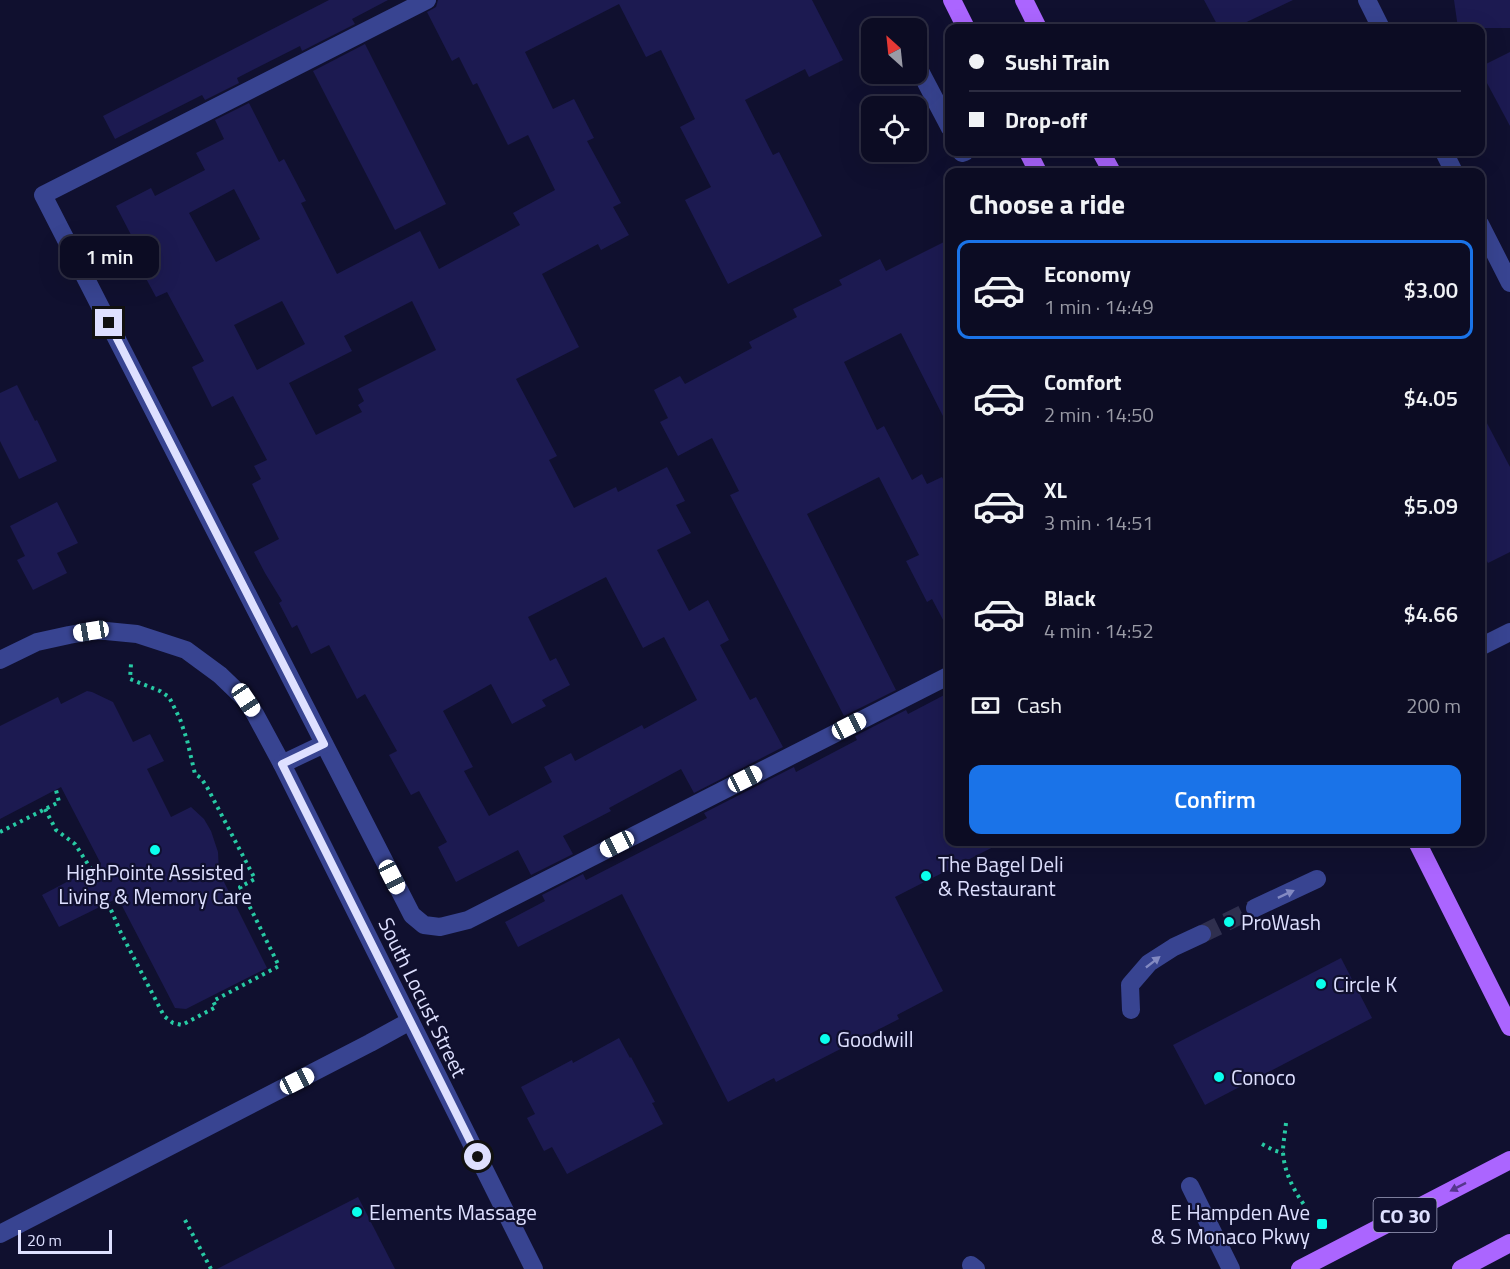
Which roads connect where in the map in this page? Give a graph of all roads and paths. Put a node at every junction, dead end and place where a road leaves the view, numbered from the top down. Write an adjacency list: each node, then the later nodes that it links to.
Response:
1 (427, 0): 17 (street)
2 (952, 0): 5 (main road)
3 (1024, 0): 6 (main road)
4 (1367, 0): 7 (street)
5 (964, 24)
6 (1036, 24)
7 (1380, 24)
8 (927, 83): 9 (street)
9 (945, 118)
10 (1485, 234): 11 (street)
11 (1510, 283)
12 (1510, 632): 13 (street)
13 (1485, 644)
14 (0, 660): 18 (street, South Locust Street)
15 (131, 664): 25 (path)
16 (945, 678): 17 (street)
17 (324, 744): 18 (street)
18 (282, 764): 29 (street, South Locust Street)
19 (56, 790): 20 (path)
20 (45, 809): 21 (path); 23 (path)
21 (0, 832)
22 (1419, 846): 30 (main road)
23 (91, 869)
24 (1317, 879): 26 (street, one-way to 24)
25 (108, 903)
26 (1255, 908)
27 (1202, 934): 28 (street, one-way to 27)
28 (1131, 1010)
29 (410, 1021): 38 (street); 41 (street, South Locust Street)
30 (1510, 1028)
31 (1286, 1123): 33 (path)
32 (1262, 1144): 33 (path)
33 (1283, 1153): 36 (path)
34 (1510, 1160): 43 (main road, CO 30, one-way to 43)
35 (1190, 1186): 42 (street)
36 (1305, 1206)
37 (185, 1220): 40 (path)
38 (0, 1234)
39 (1510, 1243): 44 (main road)
40 (211, 1269)
41 (534, 1269)
42 (1231, 1269)
43 (1300, 1269)
44 (1461, 1269)

